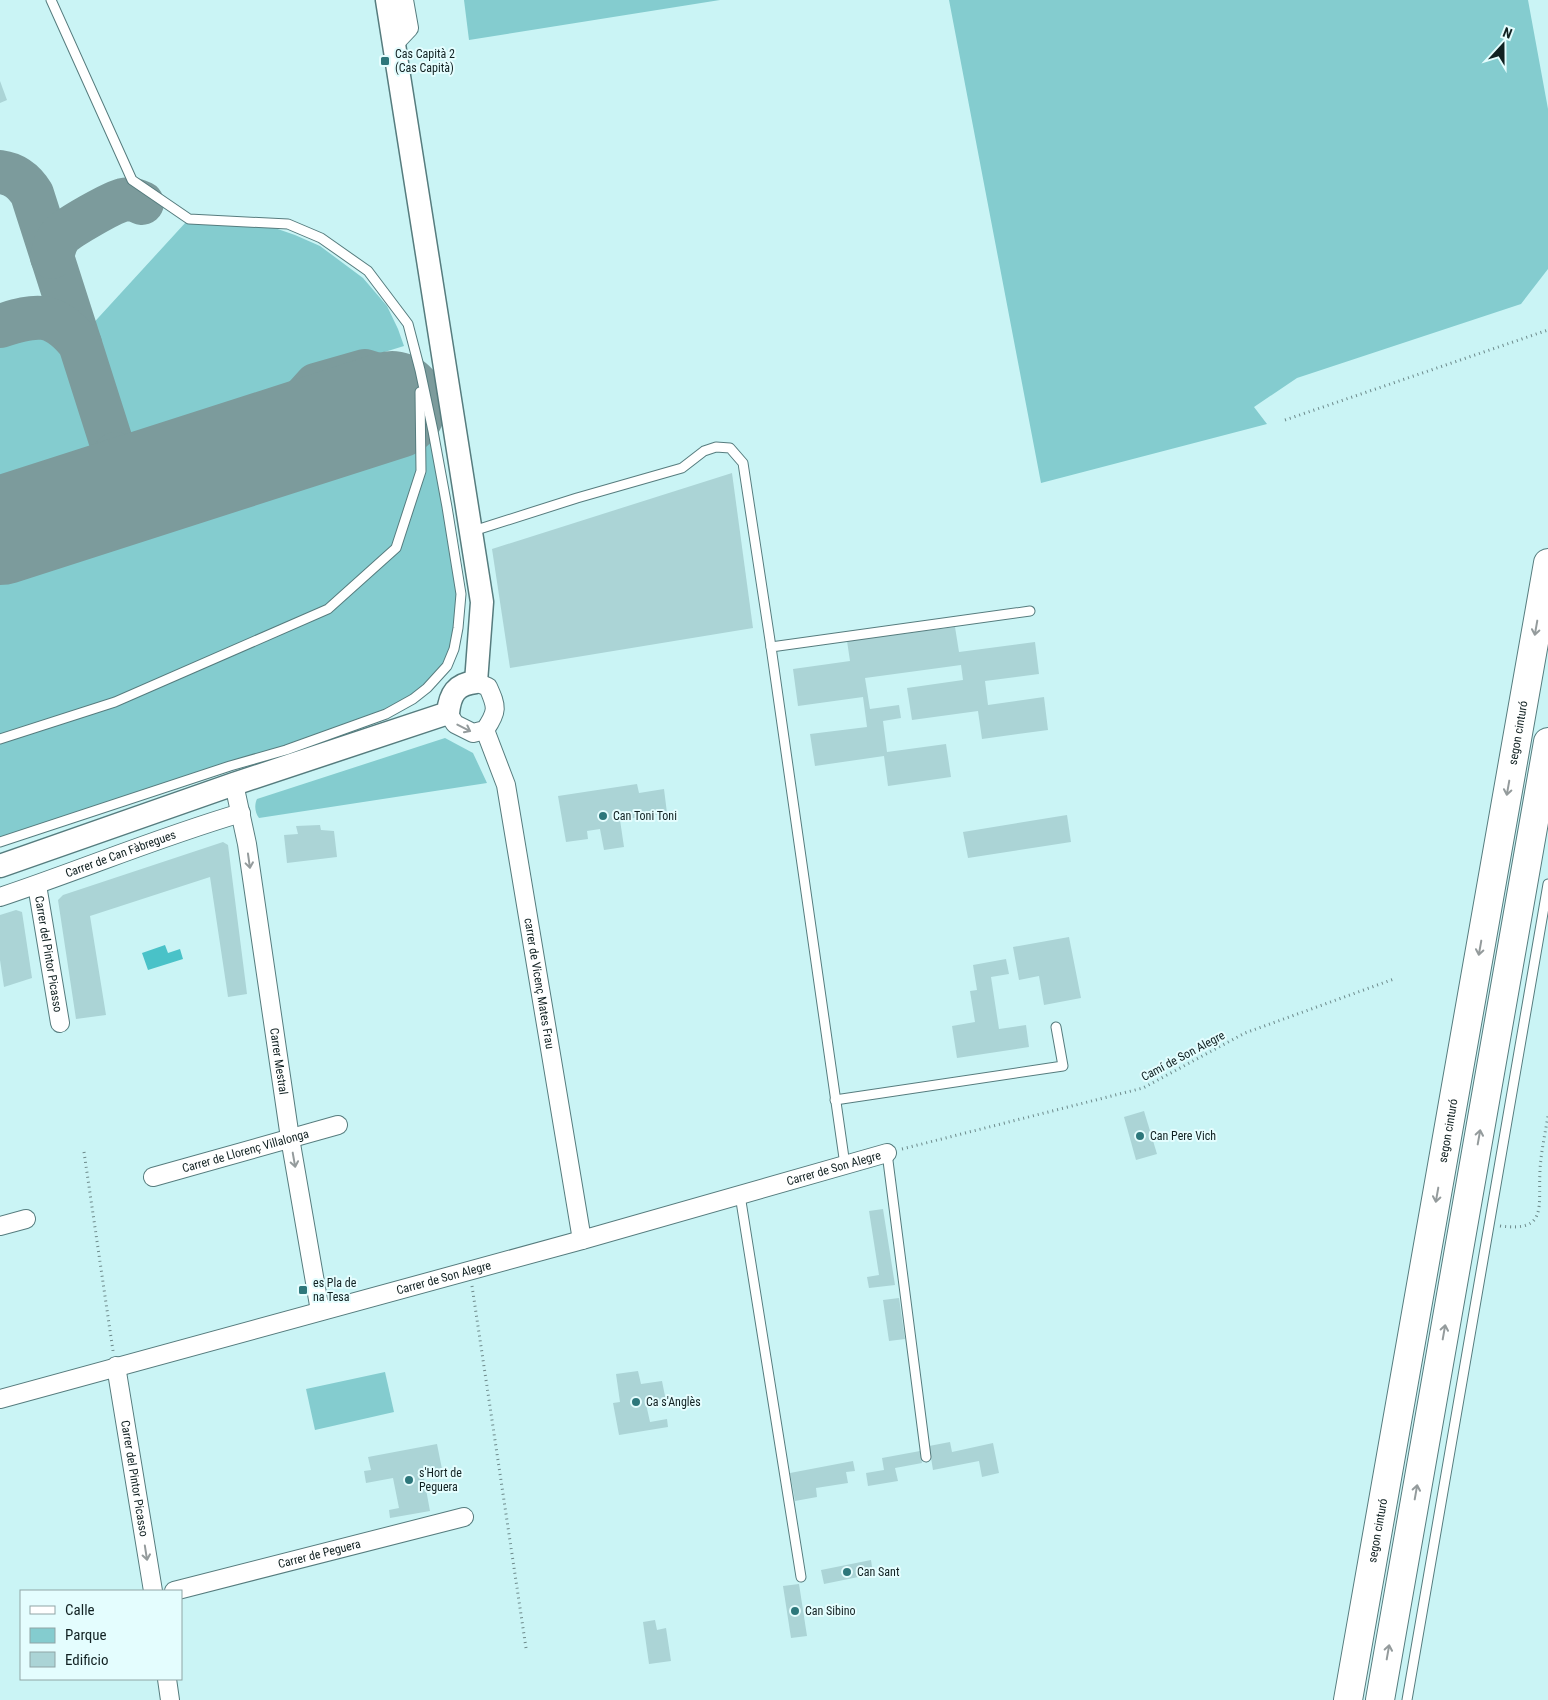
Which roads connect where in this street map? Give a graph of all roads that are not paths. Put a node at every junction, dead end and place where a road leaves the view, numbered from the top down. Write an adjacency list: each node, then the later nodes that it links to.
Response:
1 (51, 0): 5 (lane)
2 (386, 0): 4 (street)
3 (404, 0): 4 (street)
4 (393, 45): 6 (street)
5 (420, 370): 13 (lane); 17 (lane)
6 (470, 532): 9 (lane); 10 (street)
7 (1548, 563): 44 (highway, segon cinturó, one-way to 44)
8 (1030, 611): 9 (lane)
9 (771, 647): 24 (lane)
10 (476, 682): 11 (street); 12 (street)
11 (448, 713): 12 (street, one-way to 12); 15 (street)
12 (485, 730): 33 (street, carrer de Vicenç Mates Frau)
13 (0, 739)
14 (1548, 742): 45 (highway, one-way to 14)
15 (234, 784): 16 (street, Carrer Mestral); 18 (street)
16 (241, 812): 20 (street, Carrer de Can Fàbregues); 26 (street, Carrer Mestral, one-way to 26)
17 (0, 842)
18 (0, 866)
19 (1548, 884): 46 (lane)
20 (37, 885): 21 (street, Carrer de Can Fàbregues); 22 (street, Carrer del Pintor Picasso)
21 (0, 897)
22 (60, 1023)
23 (1056, 1027): 24 (lane)
24 (835, 1100): 28 (lane)
25 (338, 1125): 26 (street, Carrer de Llorenç Villalonga)
26 (290, 1138): 29 (street, Carrer de Llorenç Villalonga); 34 (street, Carrer Mestral, one-way to 34)
27 (887, 1153): 28 (street, Carrer de Son Alegre); 37 (lane)
28 (845, 1165): 30 (street, Carrer de Son Alegre)
29 (154, 1177)
30 (740, 1195): 33 (street, Carrer de Son Alegre); 39 (lane)
31 (26, 1219): 32 (street)
32 (0, 1226)
33 (582, 1240): 34 (street, Carrer de Son Alegre)
34 (320, 1311): 35 (street, Carrer de Son Alegre)
35 (116, 1366): 36 (street, Carrer de Son Alegre); 40 (street, Carrer del Pintor Picasso, one-way to 40)
36 (0, 1399)
37 (926, 1457)
38 (464, 1517): 41 (street, Carrer de Peguera)
39 (801, 1577)
40 (153, 1590)
41 (178, 1590)
42 (167, 1680): 43 (street)
43 (170, 1700)
44 (1348, 1700)
45 (1380, 1700)
46 (1406, 1700)

